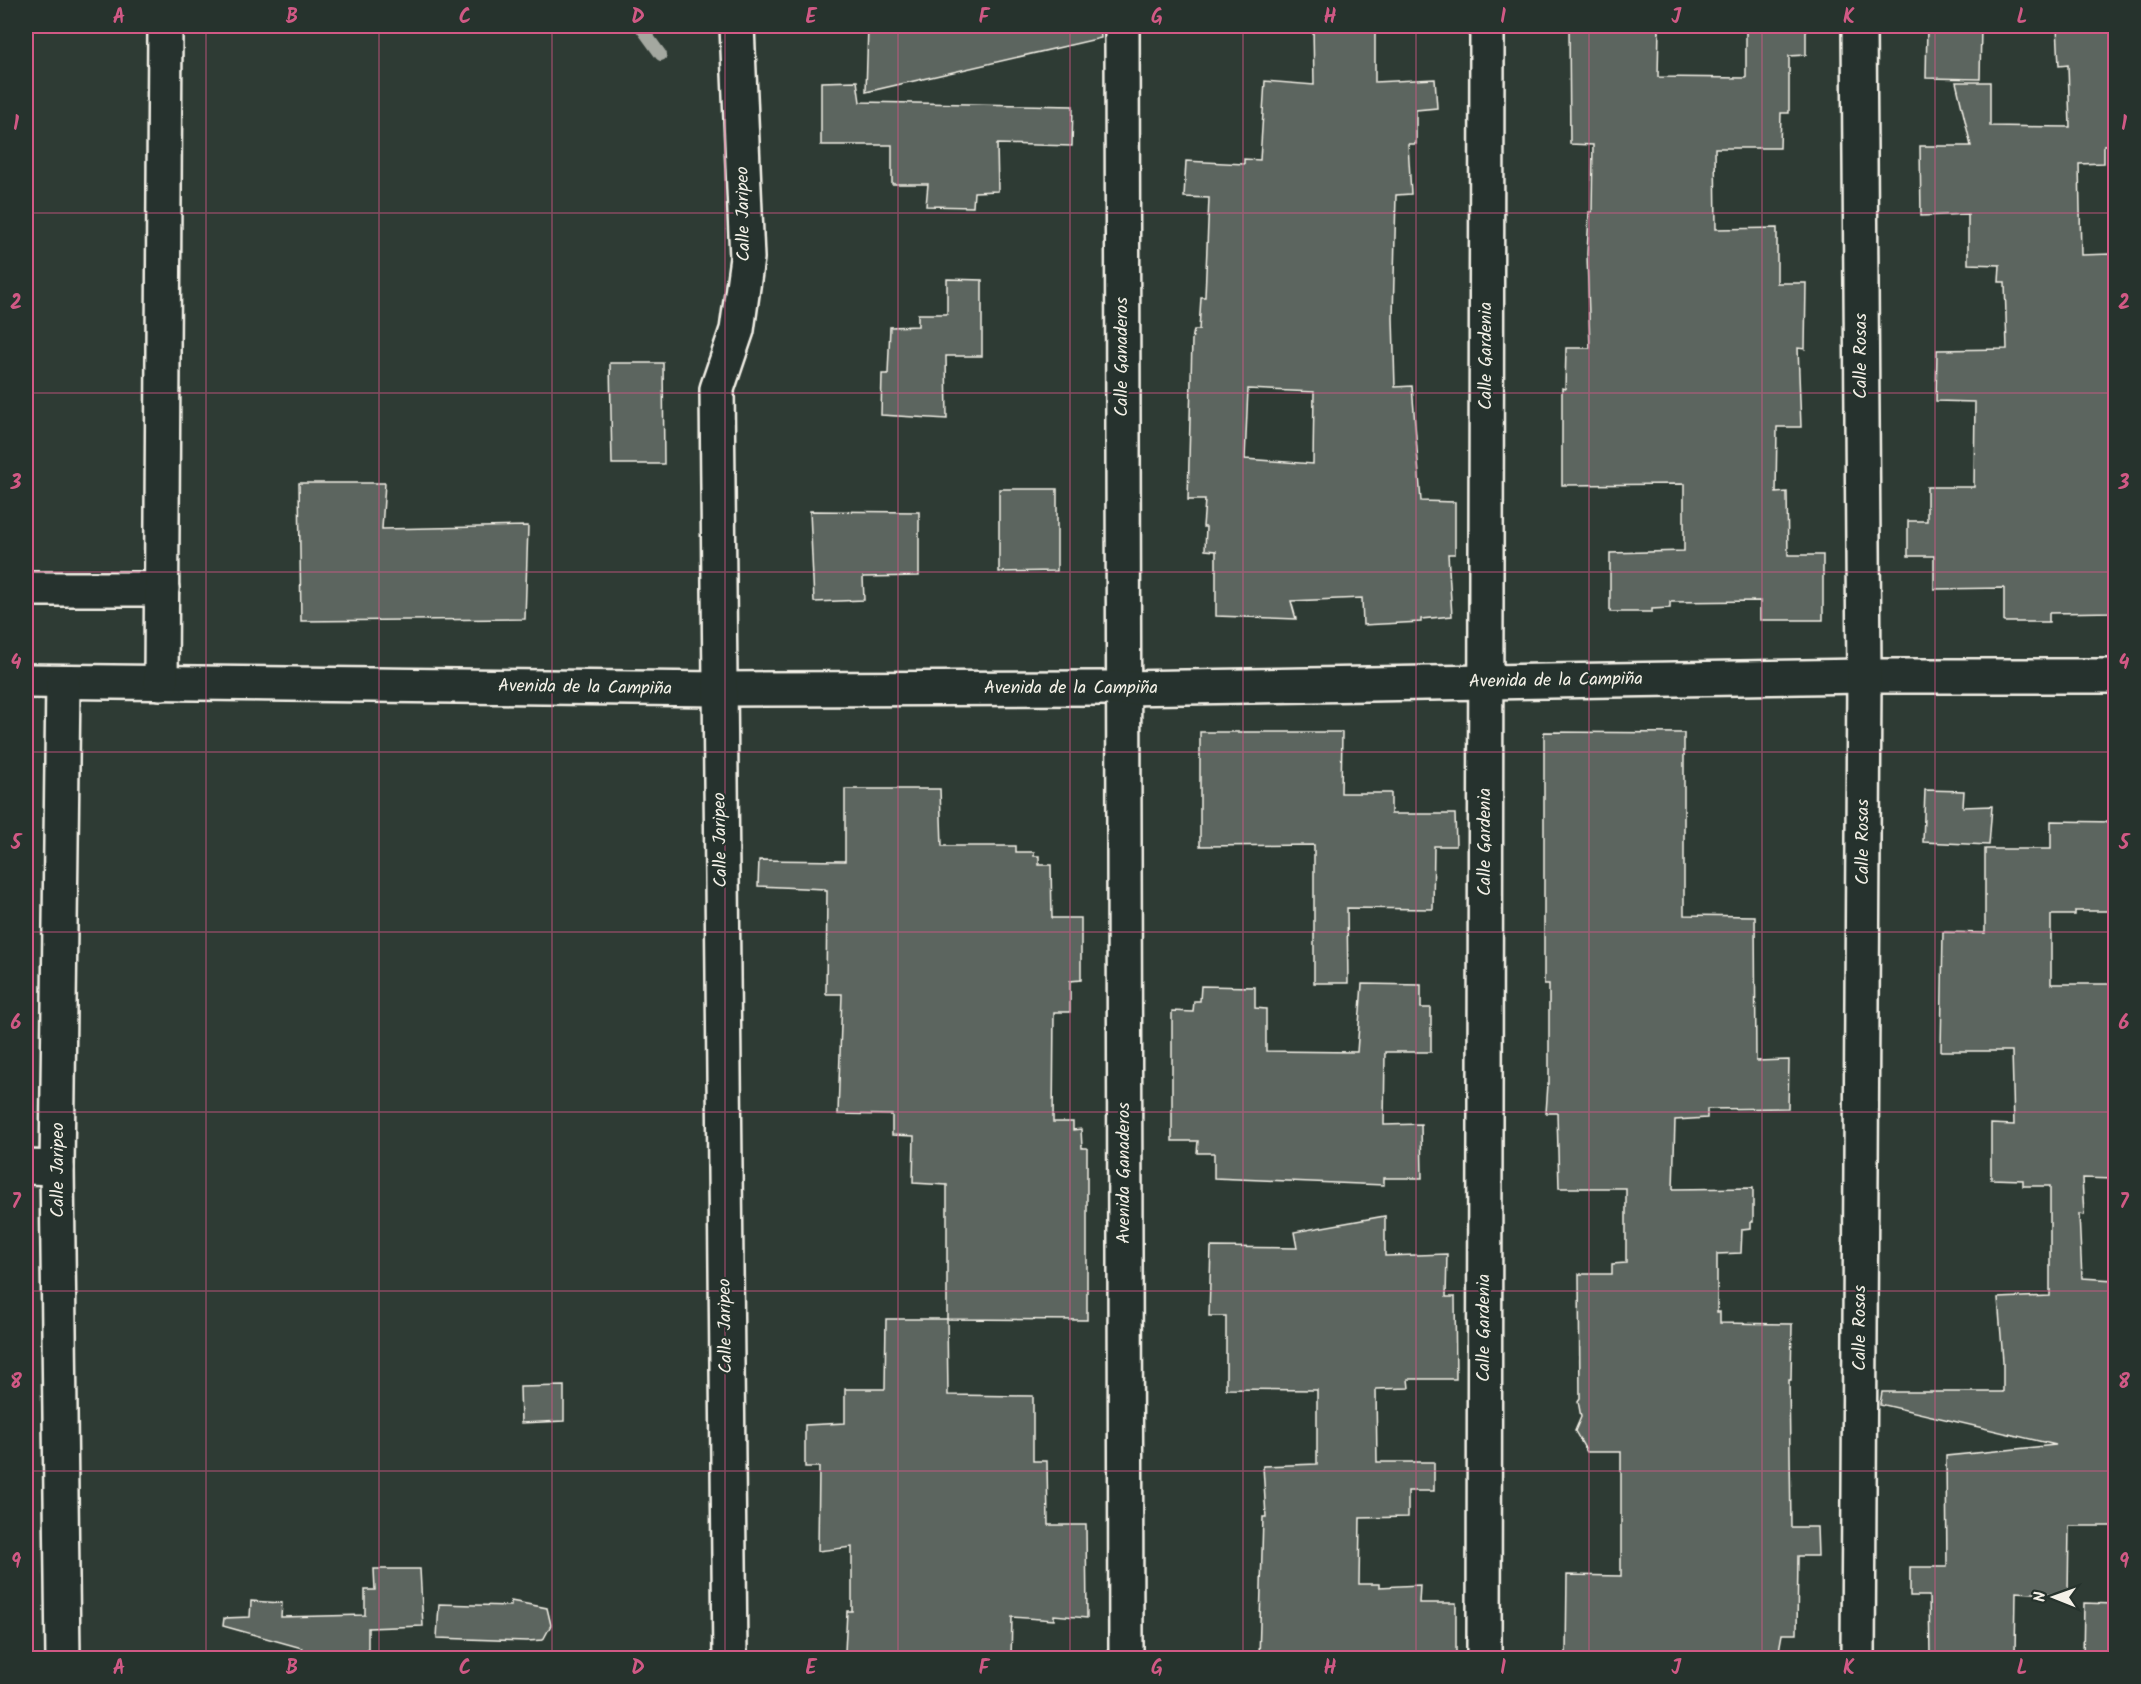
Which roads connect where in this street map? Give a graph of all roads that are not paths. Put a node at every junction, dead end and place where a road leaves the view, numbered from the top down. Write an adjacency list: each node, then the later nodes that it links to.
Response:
1 (165, 26): 7 (street)
2 (737, 26): 15 (street, Calle Jaripeo)
3 (1122, 26): 14 (street, Calle Ganaderos)
4 (1487, 26): 12 (street, Calle Gardenia)
5 (1859, 26): 8 (street, Calle Rosas)
6 (26, 589): 7 (street)
7 (162, 589): 13 (street)
8 (1864, 676): 9 (street, Avenida de la Campiña); 12 (street, Avenida de la Campiña); 21 (street, Calle Rosas)
9 (2115, 676)
10 (26, 681): 11 (street, Avenida de la Campiña)
11 (63, 682): 13 (street, Avenida de la Campiña); 16 (street, Calle Jaripeo)
12 (1486, 682): 14 (street, Avenida de la Campiña); 20 (street, Calle Gardenia)
13 (161, 683): 15 (street, Avenida de la Campiña)
14 (1122, 688): 15 (street, Avenida de la Campiña); 19 (street, Avenida Ganaderos)
15 (719, 689): 18 (street, Calle Jaripeo)
16 (41, 1168): 17 (street, Calle Jaripeo)
17 (63, 1659)
18 (730, 1659)
19 (1126, 1659)
20 (1484, 1659)
21 (1858, 1659)

